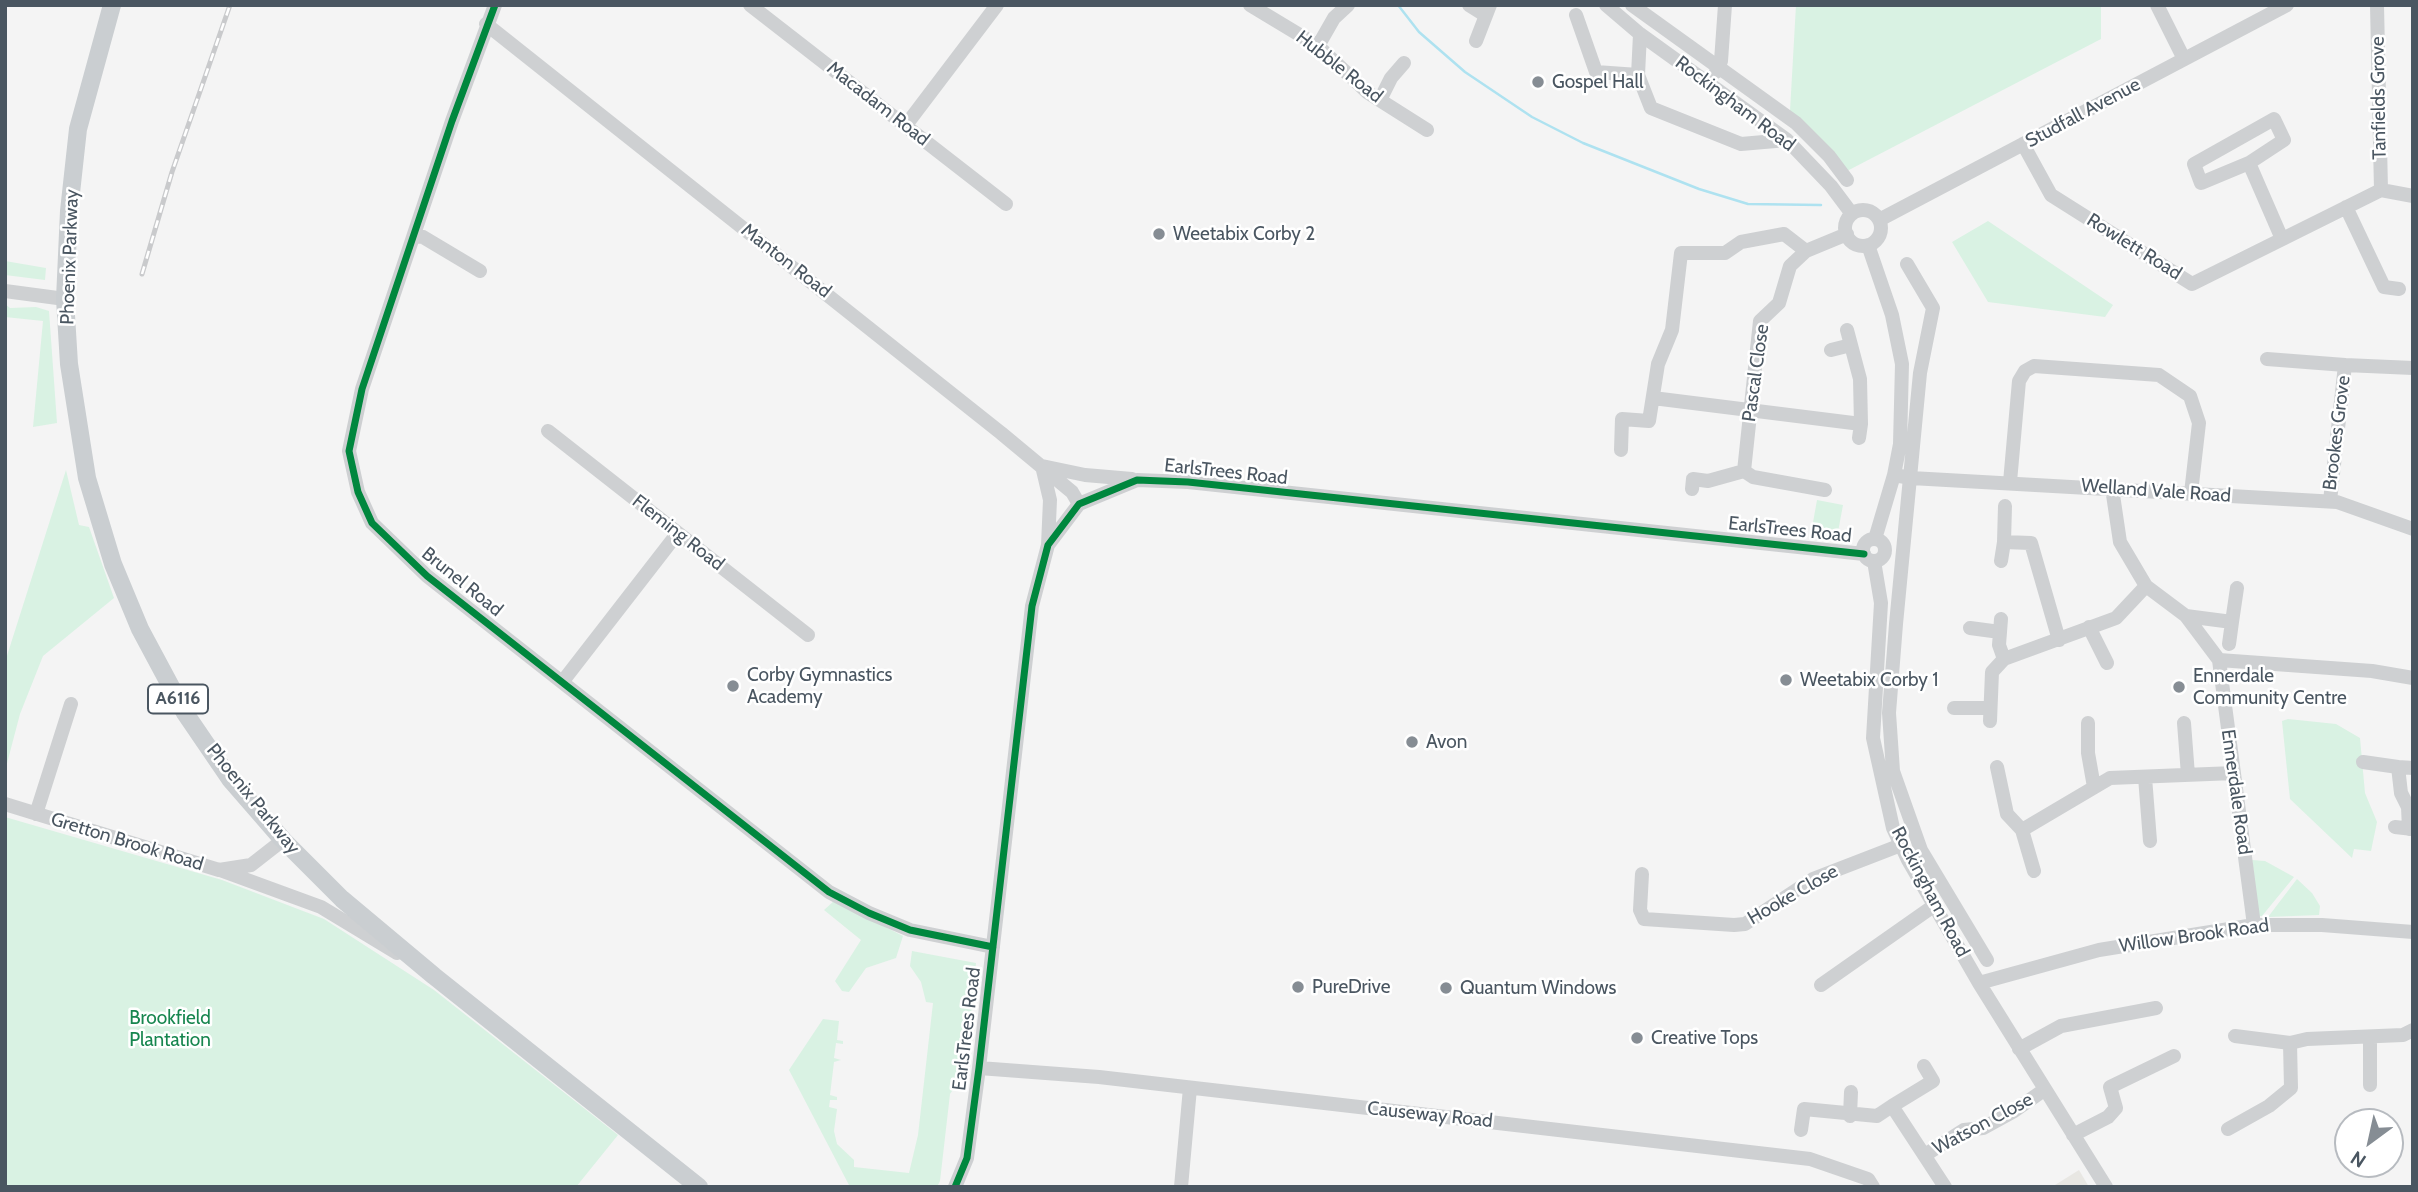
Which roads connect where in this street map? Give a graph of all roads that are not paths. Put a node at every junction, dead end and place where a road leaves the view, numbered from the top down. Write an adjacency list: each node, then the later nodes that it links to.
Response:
1 (112, 5): 47 (main road, Phoenix Parkway / A6116)
2 (495, 5): 16 (street, Brunel Road)
3 (750, 5): 26 (street, Macadam Road)
4 (997, 5): 26 (street)
5 (1250, 5): 19 (street, Hubble Road)
6 (1348, 5): 19 (street)
7 (1468, 5): 14 (street)
8 (1606, 5): 17 (street, Rockingham Road)
9 (1632, 5): 22 (street)
10 (1725, 5): 22 (street)
11 (2157, 5): 20 (street)
12 (2287, 5): 20 (street, Studfall Avenue)
13 (2377, 5): 32 (street, Tanfields Grove)
14 (1487, 10): 18 (street)
15 (1576, 15): 23 (street)
16 (486, 24): 39 (street, Brunel Road); 58 (street, Manton Road)
17 (1640, 34): 23 (street); 24 (street, Rockingham Road)
18 (1476, 41)
19 (1318, 46): 25 (street, Hubble Road)
20 (2184, 60): 29 (street, Studfall Avenue)
21 (1404, 63): 25 (street)
22 (1719, 67): 24 (street); 31 (street)
23 (1639, 75): 28 (street)
24 (1709, 82): 28 (street, Rockingham Road)
25 (1380, 100): 27 (street, Hubble Road)
26 (906, 125): 34 (street, Macadam Road)
27 (1427, 130)
28 (1787, 140): 36 (street, Rockingham Road)
29 (2023, 144): 37 (street, Studfall Avenue); 40 (street, Rowlett Road)
30 (2249, 163): 30 (street); 40 (street)
31 (1847, 180)
32 (2381, 190): 33 (street); 35 (street, Rowlett Road)
33 (2413, 196)
34 (1006, 204)
35 (2346, 207): 40 (street, Rowlett Road); 45 (street)
36 (1852, 214): 37 (street); 38 (street)
37 (1879, 220): 41 (street)
38 (1847, 234): 41 (street); 42 (street)
39 (415, 236): 44 (street); 90 (street, Brunel Road)
40 (2282, 239)
41 (1868, 245): 60 (street)
42 (1805, 251): 54 (street); 55 (street, Pascal Close)
43 (1907, 264): 61 (street)
44 (480, 271)
45 (2399, 289)
46 (5, 291): 47 (street)
47 (65, 299): 106 (main road, Phoenix Parkway / A6116)
48 (1847, 330): 49 (street)
49 (1851, 345): 50 (street); 55 (street)
50 (1831, 350)
51 (2276, 356): 53 (street, Brookes Grove)
52 (2409, 363): 53 (street, Brookes Grove)
53 (2345, 365): 68 (street, Brookes Grove)
54 (1653, 398): 55 (street); 57 (street)
55 (1750, 410): 59 (street, Pascal Close)
56 (548, 431): 72 (street, Fleming Road)
57 (1621, 450)
58 (1042, 466): 63 (street); 69 (street, Manton Road); 74 (street)
59 (1744, 471): 62 (street); 66 (street)
60 (1894, 475): 61 (street, Welland Vale Road); 75 (street)
61 (1911, 478): 64 (street, Welland Vale Road); 116 (street)
62 (1694, 479)
63 (1137, 480): 69 (street, EarlsTrees Road); 75 (street, EarlsTrees Road)
64 (2010, 482): 65 (street, Welland Vale Road); 67 (street)
65 (2112, 488): 67 (street, Welland Vale Road); 77 (street, Ennerdale Road)
66 (1825, 490)
67 (2191, 493): 68 (street, Welland Vale Road)
68 (2330, 502): 71 (street, Welland Vale Road)
69 (1079, 504): 74 (street, EarlsTrees Road)
70 (2005, 506): 73 (street)
71 (2413, 529)
72 (677, 534): 83 (street, Fleming Road); 90 (street)
73 (2004, 542): 76 (street); 84 (street)
74 (1048, 545): 115 (street, EarlsTrees Road)
75 (1869, 557): 108 (street, Rockingham Road)
76 (2001, 561)
77 (2146, 586): 79 (street, Ennerdale Road); 81 (street)
78 (2237, 588): 80 (street)
79 (2186, 617): 80 (street); 87 (street, Ennerdale Road)
80 (2232, 622): 85 (street)
81 (2089, 627): 84 (street); 88 (street)
82 (1970, 628): 86 (street)
83 (808, 635)
84 (2059, 640): 86 (street)
85 (2229, 645)
86 (2004, 659): 92 (street)
87 (2219, 660): 89 (street); 97 (street, Ennerdale Road)
88 (2107, 663)
89 (2413, 678)
90 (563, 681): 115 (street, Brunel Road)
91 (71, 704): 103 (street)
92 (1954, 708)
93 (2088, 723): 101 (street)
94 (2184, 723): 99 (street)
95 (2363, 762): 96 (street)
96 (2405, 768): 104 (street)
97 (2234, 773): 99 (street); 113 (street, Ennerdale Road)
98 (1995, 774): 105 (street)
99 (2188, 775): 100 (street)
100 (2146, 777): 101 (street); 107 (street)
101 (2094, 787): 105 (street)
102 (5, 804): 103 (street, Gretton Brook Road)
103 (36, 814): 109 (street, Gretton Brook Road)
104 (2406, 828)
105 (2022, 830): 110 (street)
106 (283, 840): 109 (street, Gretton Brook Road); 117 (main road, Phoenix Parkway / A6116)
107 (2150, 841)
108 (1901, 845): 111 (street, Hooke Close); 112 (street, Rockingham Road)
109 (219, 870): 117 (street)
110 (2034, 871)
111 (1642, 874)
112 (1935, 905): 118 (street, Rockingham Road); 119 (street)
113 (2253, 925): 114 (street, Willow Brook Road); 118 (street, Willow Brook Road)
114 (2413, 932)
115 (993, 947): 128 (street, EarlsTrees Road)
116 (1987, 960)
117 (434, 976): 139 (main road, Phoenix Parkway / A6116)
118 (1979, 983): 125 (street, Rockingham Road)
119 (1821, 985)
120 (2156, 1008): 125 (street)
121 (2413, 1030): 123 (street)
122 (2235, 1036): 124 (street)
123 (2370, 1037): 124 (street); 129 (street)
124 (2290, 1043): 135 (street)
125 (2020, 1049): 131 (street, Rockingham Road)
126 (2174, 1056): 137 (street)
127 (1924, 1066): 133 (street)
128 (979, 1068): 130 (street, Causeway Road); 140 (street, EarlsTrees Road)
129 (2371, 1085)
130 (1190, 1088): 141 (street); 142 (street, Causeway Road)
131 (2044, 1090): 137 (street, Rockingham Road); 138 (street, Watson Close)
132 (1851, 1092): 134 (street)
133 (1892, 1106): 134 (street); 138 (street, Watson Close)
134 (1850, 1116): 136 (street)
135 (2228, 1129)
136 (1801, 1130)
137 (2073, 1135): 144 (street, Rockingham Road)
138 (1925, 1155): 143 (street)
139 (699, 1187)
140 (955, 1187)
141 (1181, 1187)
142 (1873, 1187)
143 (1945, 1187)
144 (2106, 1187)

